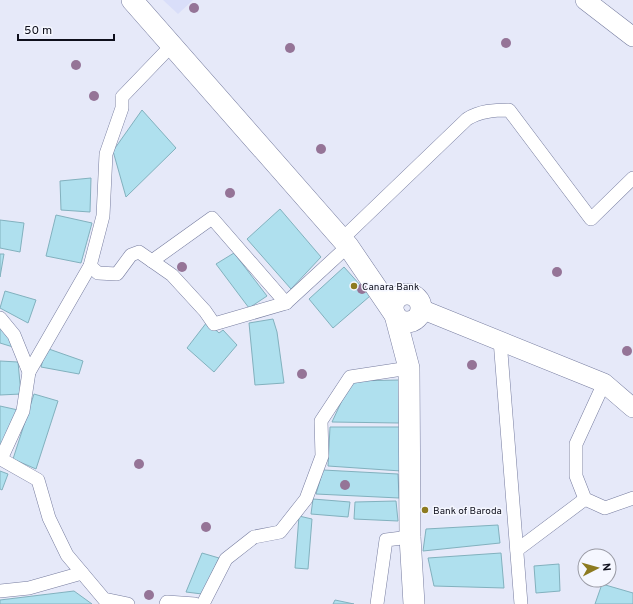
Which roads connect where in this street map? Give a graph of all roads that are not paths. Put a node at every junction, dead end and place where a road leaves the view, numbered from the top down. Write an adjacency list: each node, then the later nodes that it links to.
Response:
1 (132, 0): 6 (main road)
2 (585, 0): 5 (main road)
3 (603, 0): 4 (main road)
4 (633, 24)
5 (633, 37)
6 (172, 45): 8 (main road); 10 (street)
7 (633, 178): 8 (street)
8 (345, 242): 11 (street); 13 (main road)
9 (152, 261): 10 (street); 11 (street); 11 (street)
10 (90, 266): 17 (street)
11 (286, 303)
12 (421, 309): 13 (main road); 15 (main road)
13 (395, 315): 16 (main road)
14 (0, 318): 17 (street)
15 (500, 340): 18 (main road); 24 (street)
16 (410, 368): 23 (main road); 30 (street)
17 (29, 372): 20 (street)
18 (604, 382): 19 (main road); 22 (street)
19 (633, 408)
20 (1, 458): 25 (street)
21 (633, 498): 22 (street)
22 (585, 499): 24 (street)
23 (410, 537): 31 (street); 32 (main road)
24 (517, 550): 33 (street)
25 (82, 573): 26 (street); 27 (street)
26 (0, 591)
27 (128, 604)
28 (166, 604): 29 (street)
29 (195, 604)
30 (203, 604)
31 (377, 604)
32 (414, 604)
33 (521, 604)

